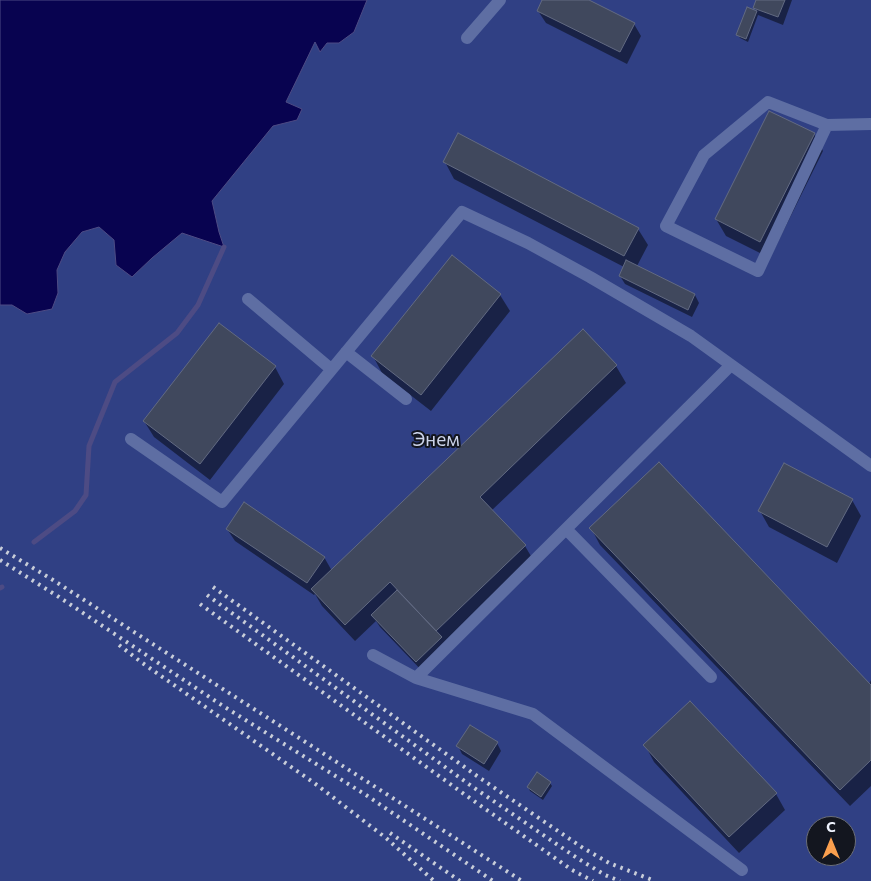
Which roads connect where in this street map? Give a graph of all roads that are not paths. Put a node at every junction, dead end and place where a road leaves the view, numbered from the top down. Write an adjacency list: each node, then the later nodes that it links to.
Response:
1 (500, 0): 2 (lane)
2 (467, 38)
3 (871, 124): 4 (lane)
4 (827, 125): 4 (lane)
5 (248, 299): 8 (lane)
6 (346, 352): 7 (lane); 8 (lane); 9 (lane)
7 (731, 365): 11 (lane); 12 (lane)
8 (331, 369): 10 (lane)
9 (406, 399)
10 (131, 439)
11 (871, 466)
12 (566, 529): 14 (lane); 15 (lane)
13 (373, 655): 15 (lane)
14 (711, 677)
15 (416, 678): 16 (lane)
16 (742, 870)

